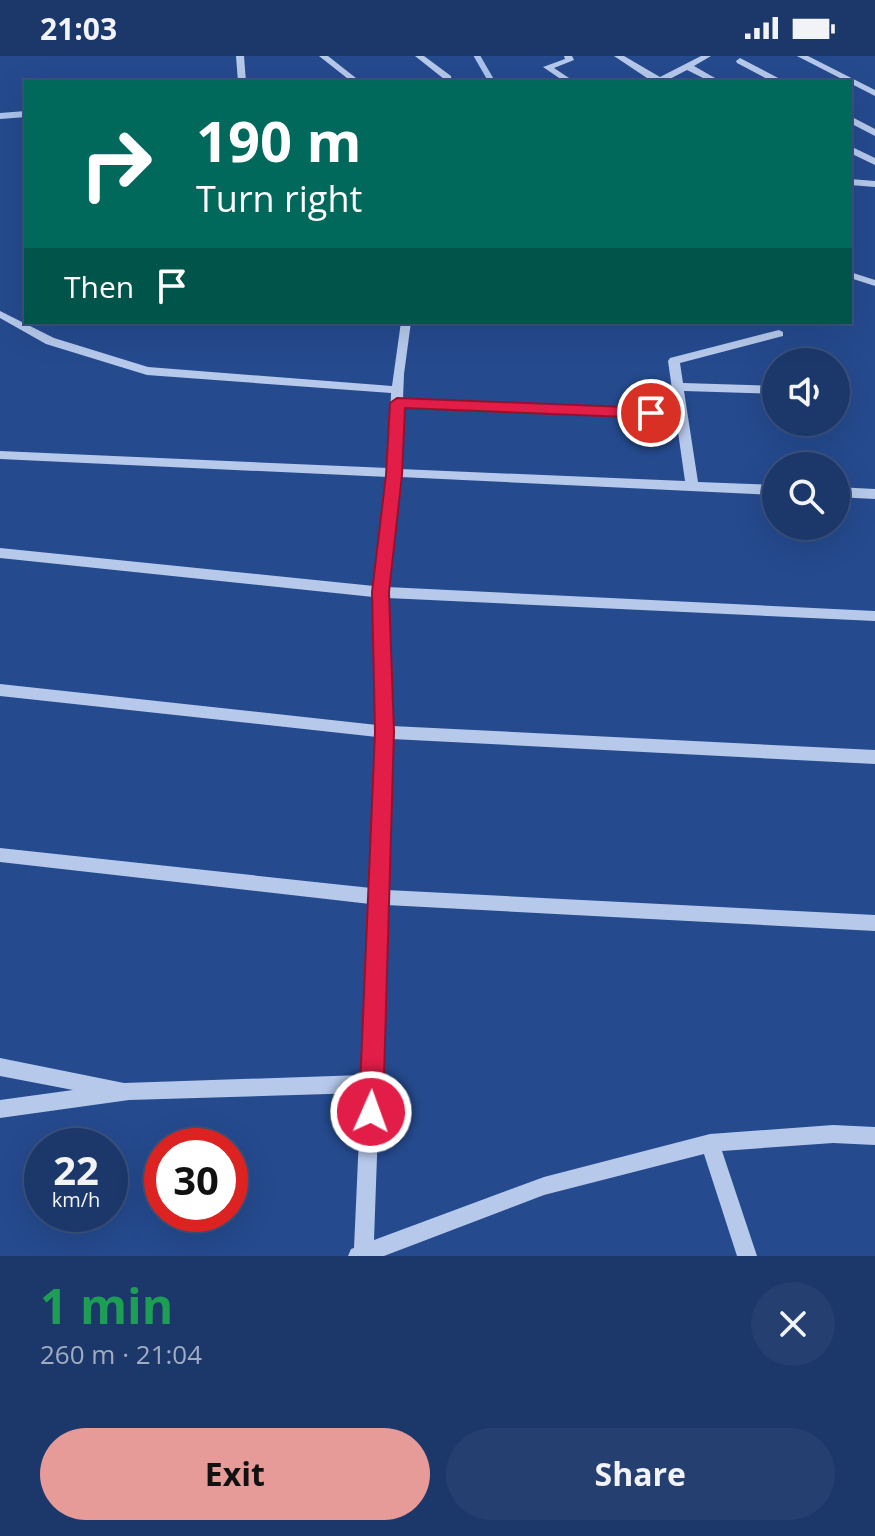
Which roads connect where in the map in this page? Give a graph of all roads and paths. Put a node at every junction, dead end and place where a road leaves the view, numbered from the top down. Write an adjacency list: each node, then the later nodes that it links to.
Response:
1 (240, 56): 10 (street)
2 (323, 56): 11 (street)
3 (419, 56): 12 (street)
4 (568, 56): 13 (street)
5 (618, 56): 14 (street)
6 (801, 56): 18 (street)
7 (703, 57): 9 (street)
8 (740, 61): 17 (street)
9 (689, 67): 15 (street); 16 (street)
10 (242, 80)
11 (354, 80)
12 (448, 80)
13 (568, 80)
14 (657, 80)
15 (661, 80)
16 (714, 80)
17 (775, 80)
18 (849, 80)
19 (852, 82): 20 (street)
20 (875, 93)
21 (852, 120): 22 (street)
22 (875, 133)
23 (852, 150): 24 (street)
24 (875, 162)
25 (852, 182): 26 (street)
26 (875, 184)
27 (852, 276): 28 (street)
28 (875, 283)
29 (0, 314): 34 (street)
30 (406, 324): 34 (street)
31 (779, 334): 32 (street)
32 (678, 387): 33 (street); 35 (street)
33 (762, 390)
34 (398, 397): 35 (street); 37 (street)
35 (682, 414): 38 (street)
36 (0, 455): 37 (street)
37 (394, 475): 38 (street); 43 (street)
38 (692, 486): 39 (street)
39 (762, 489)
40 (850, 493): 41 (street)
41 (875, 494)
42 (0, 553): 43 (street)
43 (380, 592): 44 (street); 46 (street)
44 (875, 616)
45 (0, 690): 46 (street)
46 (385, 732): 47 (street); 49 (street)
47 (875, 757)
48 (0, 855): 49 (street)
49 (378, 897): 50 (street); 52 (street)
50 (875, 923)
51 (0, 1067): 53 (street)
52 (372, 1084): 53 (street); 57 (street)
53 (129, 1091): 54 (street)
54 (0, 1109)
55 (875, 1136): 56 (street)
56 (710, 1143): 57 (street); 58 (street)
57 (361, 1254)
58 (747, 1256)

